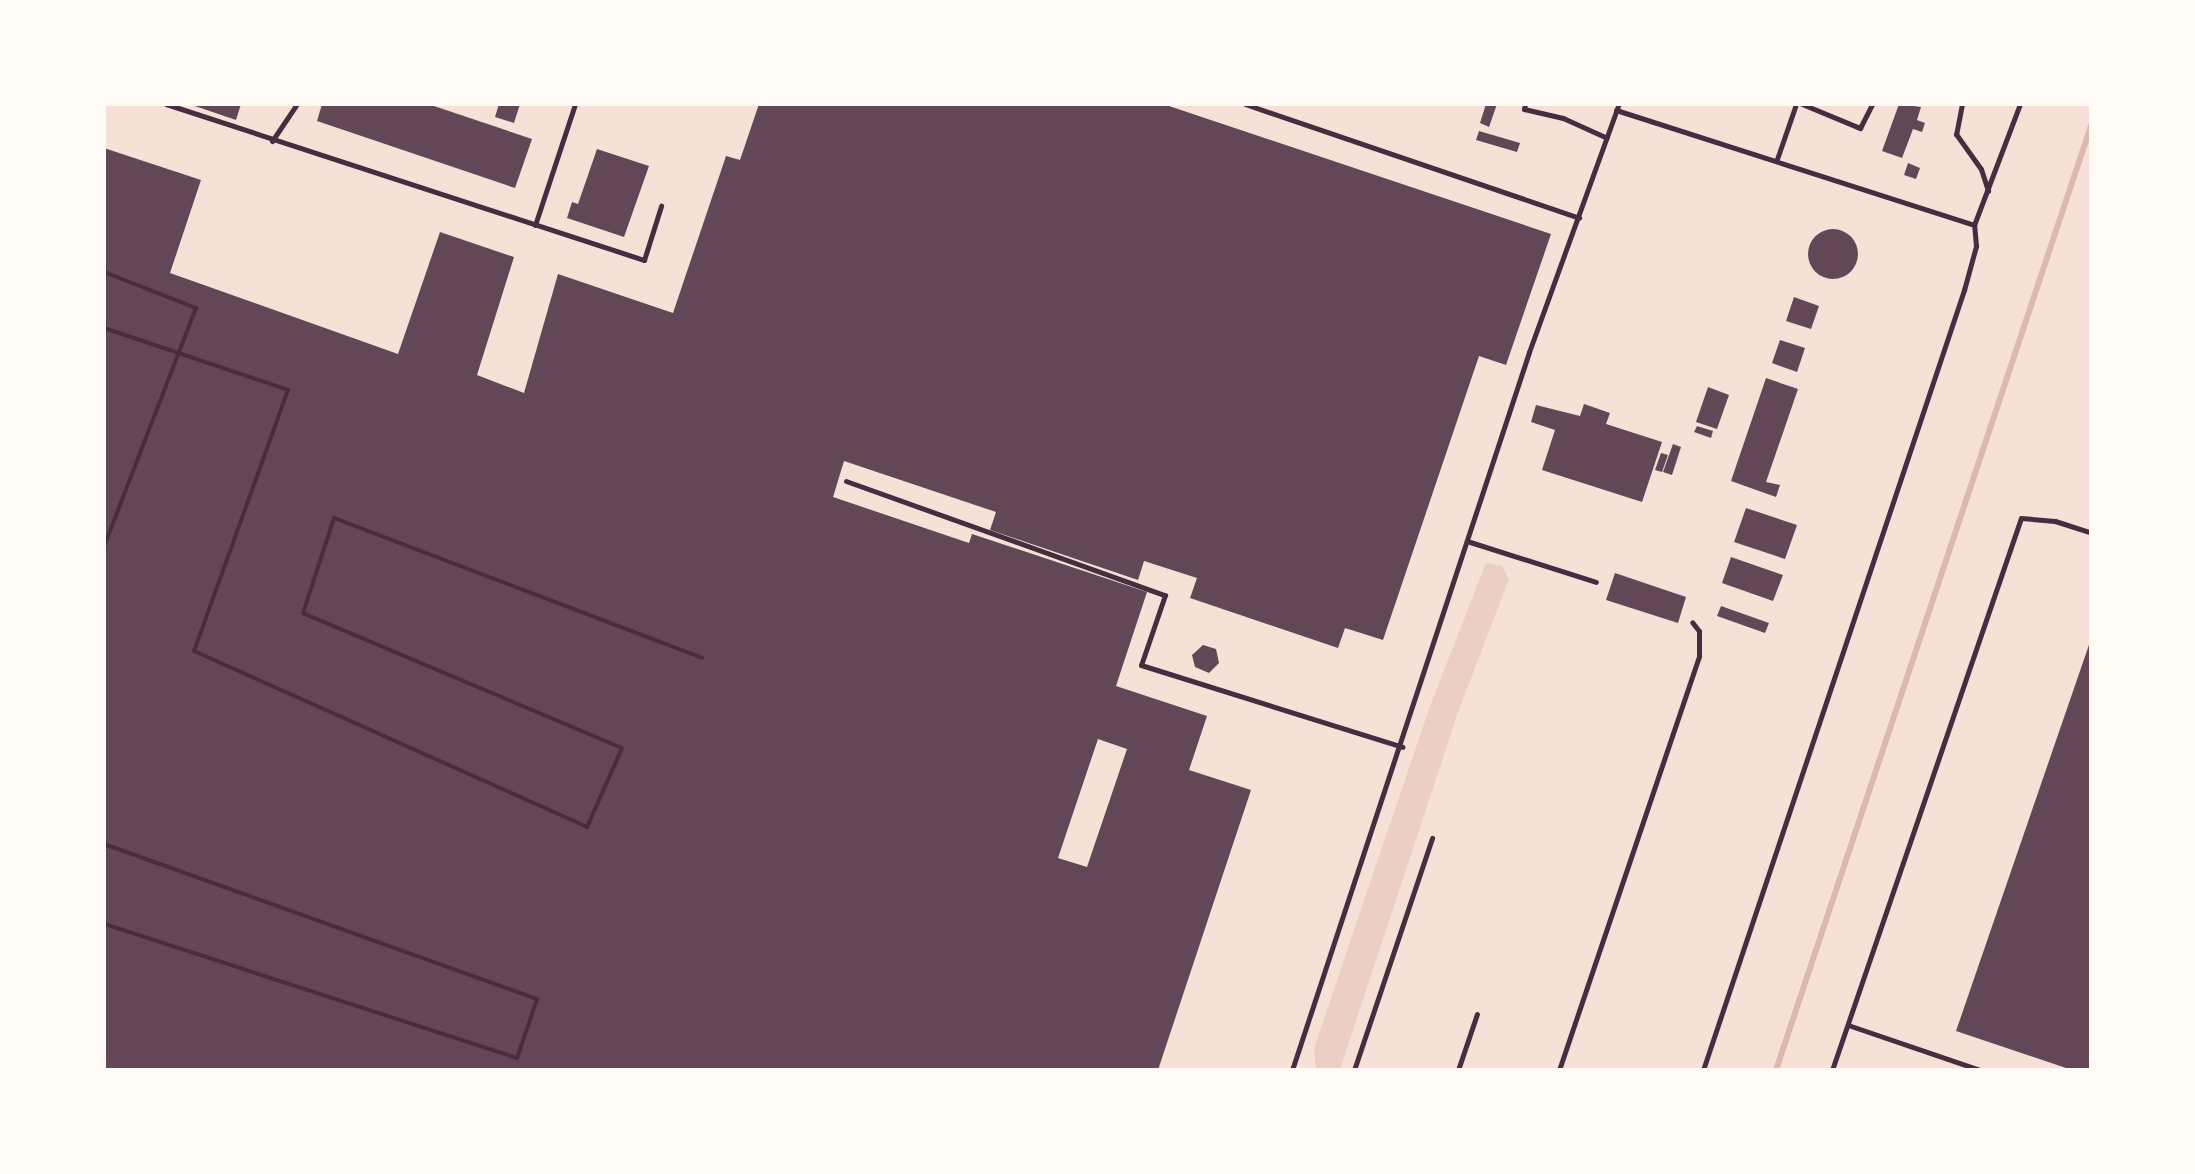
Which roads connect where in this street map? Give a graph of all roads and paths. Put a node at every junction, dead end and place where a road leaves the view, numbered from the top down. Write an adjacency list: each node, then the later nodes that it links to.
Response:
1 (166, 104): 13 (lane)
2 (297, 104): 13 (lane)
3 (575, 104): 18 (lane)
4 (1245, 104): 17 (lane)
5 (1525, 104): 12 (lane)
6 (1796, 104): 14 (lane)
7 (1802, 104): 8 (lane)
8 (1872, 104)
9 (1962, 104): 15 (lane)
10 (2020, 104): 15 (lane)
11 (1618, 107): 12 (lane); 14 (lane)
12 (1607, 138): 17 (lane)
13 (272, 141): 18 (lane)
14 (1777, 159): 19 (lane)
15 (1989, 196): 19 (lane)
16 (661, 206): 18 (lane)
17 (1579, 218): 24 (lane)
18 (535, 225)
19 (1974, 225): 39 (lane)
20 (104, 272): 25 (path)
21 (104, 328): 28 (path)
22 (846, 481): 29 (lane)
23 (2091, 533): 34 (lane)
24 (1470, 542): 26 (lane); 29 (lane)
25 (104, 546)
26 (1596, 582)
27 (1692, 622): 38 (lane)
28 (702, 658)
29 (1402, 747): 35 (lane)
30 (1432, 838): 36 (lane)
31 (104, 844): 32 (path)
32 (104, 924)
33 (1477, 1014): 37 (lane)
34 (1848, 1025): 40 (lane); 41 (lane)
35 (1292, 1070)
36 (1354, 1070)
37 (1458, 1070)
38 (1559, 1070)
39 (1703, 1070)
40 (1832, 1070)
41 (1980, 1070)

